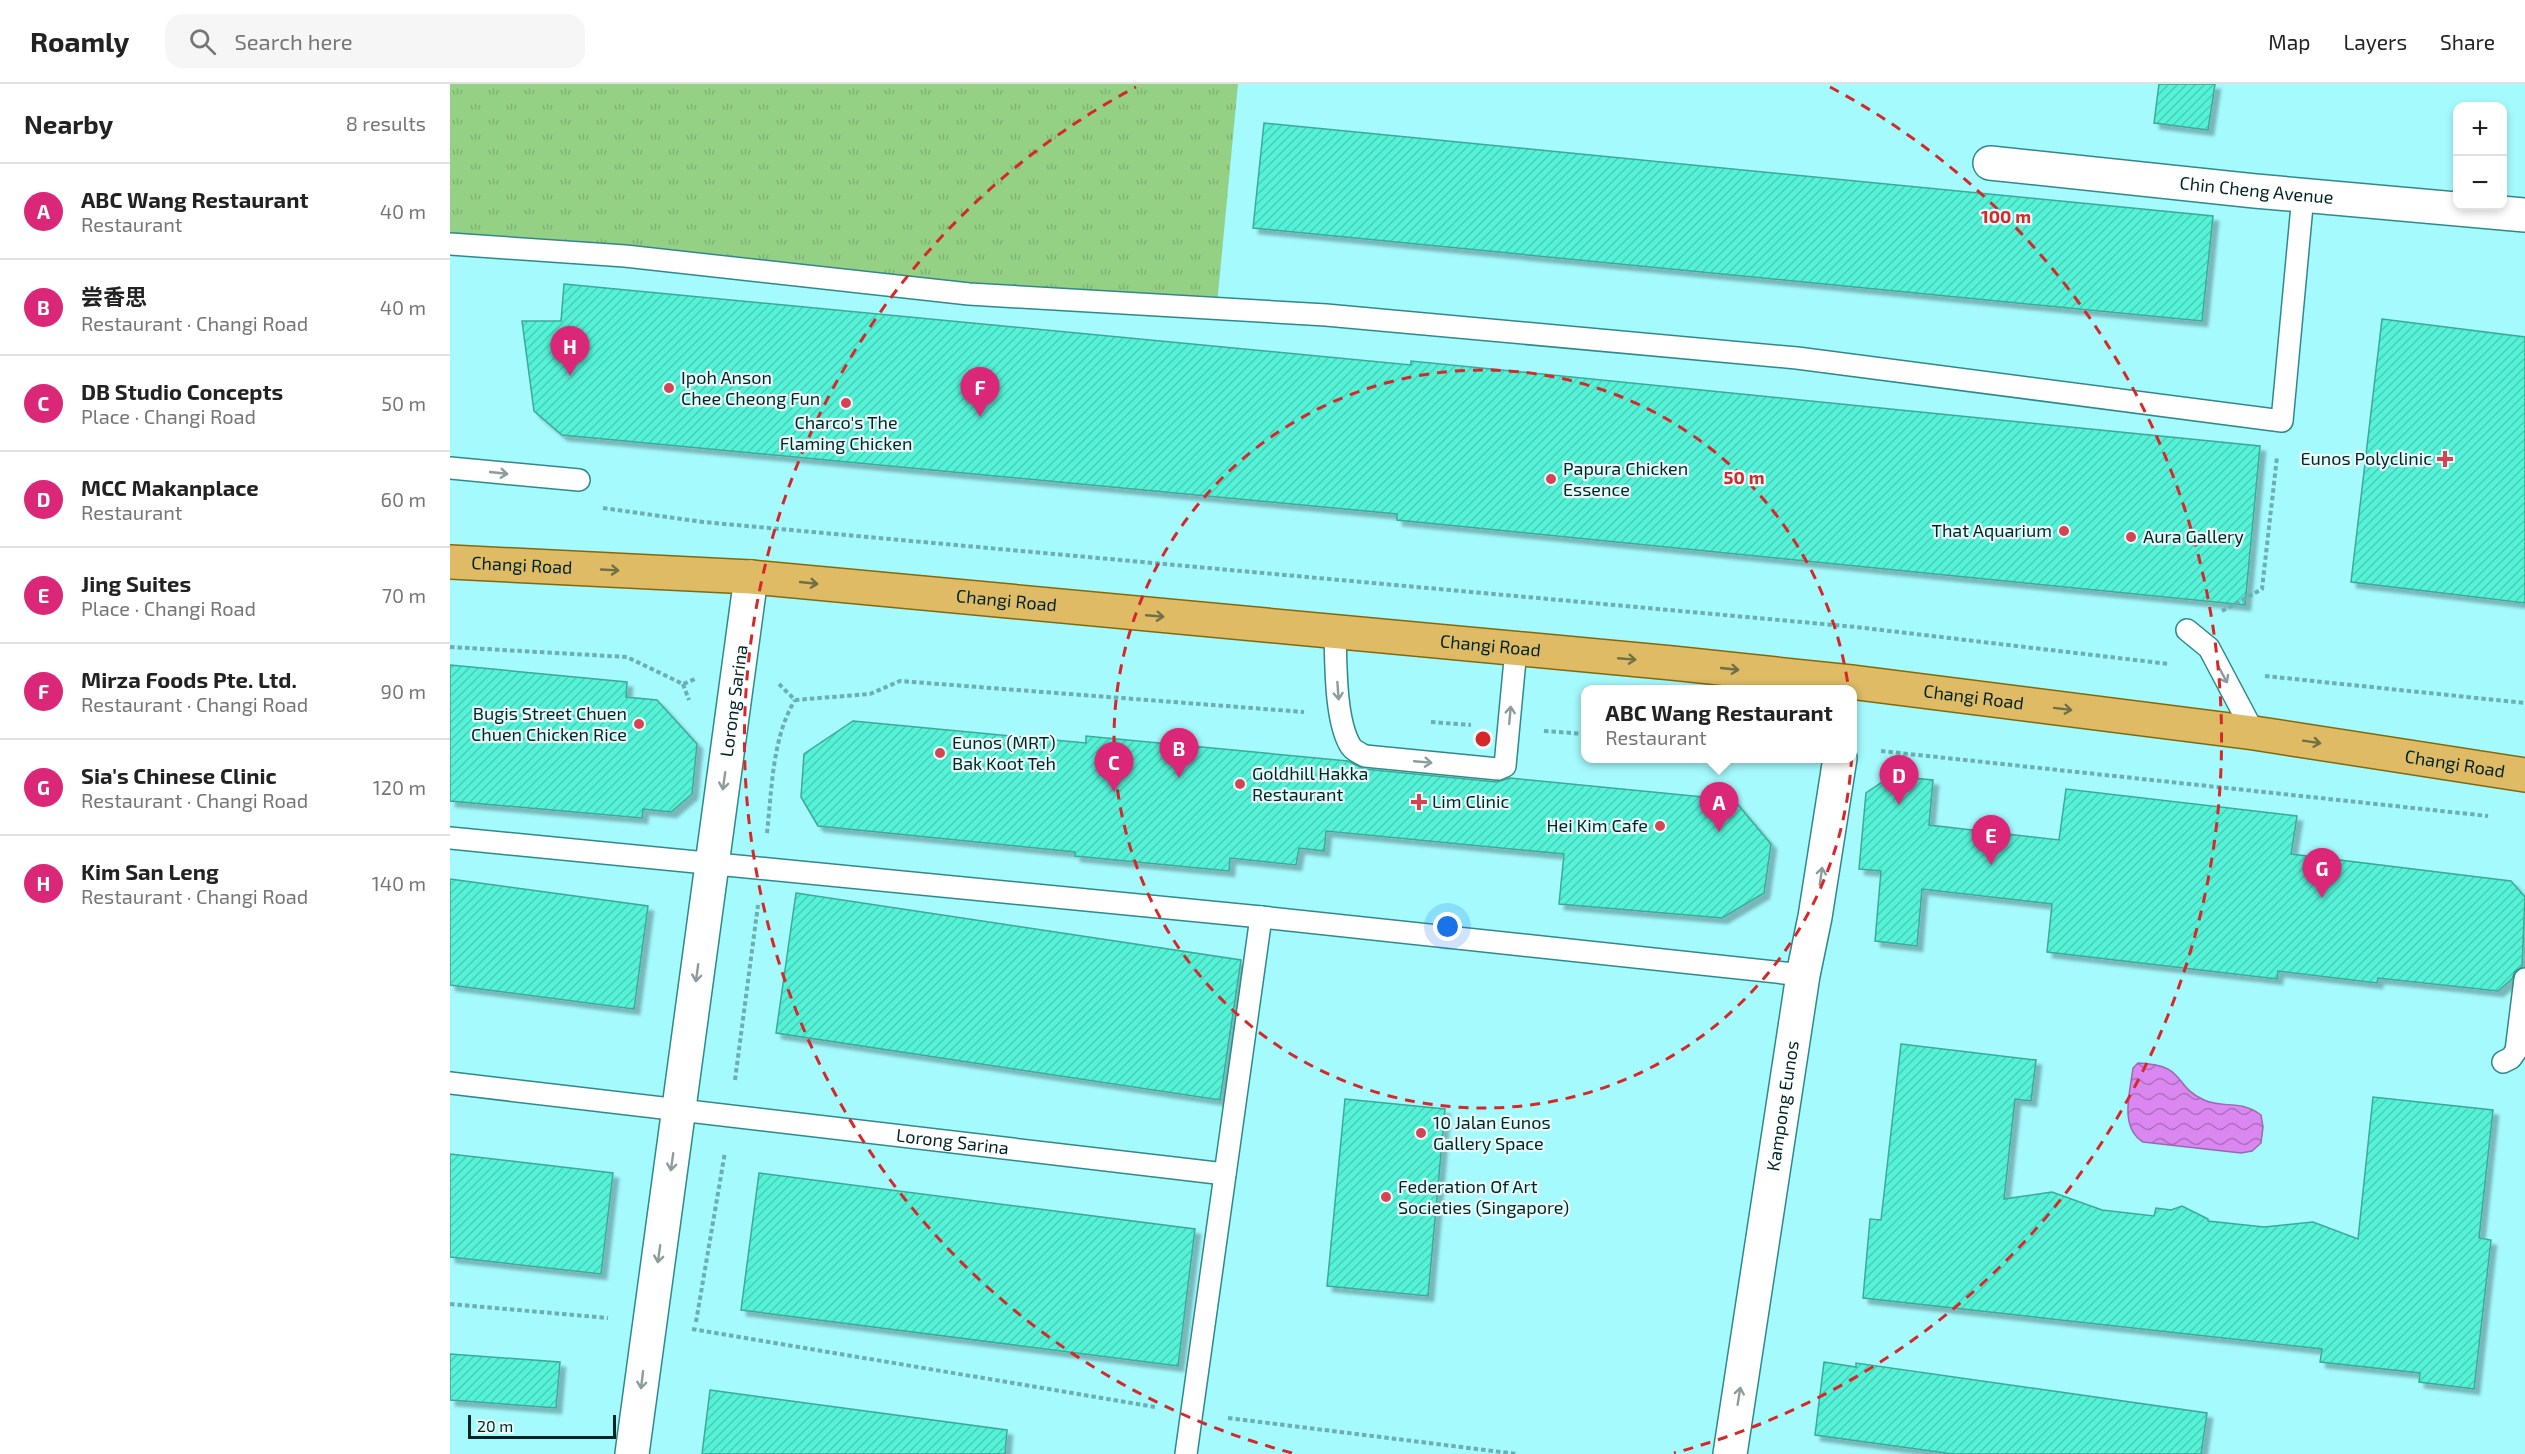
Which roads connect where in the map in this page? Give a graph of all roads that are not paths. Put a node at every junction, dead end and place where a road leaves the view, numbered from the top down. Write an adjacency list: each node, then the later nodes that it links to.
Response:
1 (1990, 163): 2 (street, Chin Cheng Avenue)
2 (2303, 195): 3 (street, Chin Cheng Avenue); 4 (lane)
3 (2525, 215)
4 (450, 244)
5 (450, 468): 6 (lane, one-way to 6)
6 (579, 480)
7 (450, 562): 8 (main road, Changi Road, one-way to 8)
8 (751, 577): 10 (main road, Changi Road, one-way to 10); 18 (street, Lorong Sarina, one-way to 18)
9 (2187, 630): 14 (lane, one-way to 14)
10 (1335, 633): 11 (main road, Changi Road); 11 (lane, one-way to 11)
11 (1516, 649): 12 (main road, Changi Road, one-way to 12)
12 (1841, 685)
13 (1857, 687): 14 (main road, Changi Road, one-way to 14)
14 (2254, 733): 16 (main road, Changi Road, one-way to 16)
15 (1839, 763): 20 (street, Kampong Eunos, one-way to 15)
16 (2525, 775)
17 (450, 838): 18 (lane)
18 (712, 863): 19 (lane); 24 (street, Lorong Sarina, one-way to 24)
19 (1261, 917): 20 (lane); 25 (lane)
20 (1803, 975): 28 (street, Kampong Eunos, one-way to 20)
21 (2525, 979): 22 (lane)
22 (2503, 1062)
23 (450, 1083): 24 (lane, Lorong Sarina)
24 (679, 1110): 25 (lane, Lorong Sarina); 26 (street, Lorong Sarina, one-way to 26)
25 (1226, 1174): 27 (lane)
26 (632, 1454)
27 (1186, 1454)
28 (1730, 1454)

